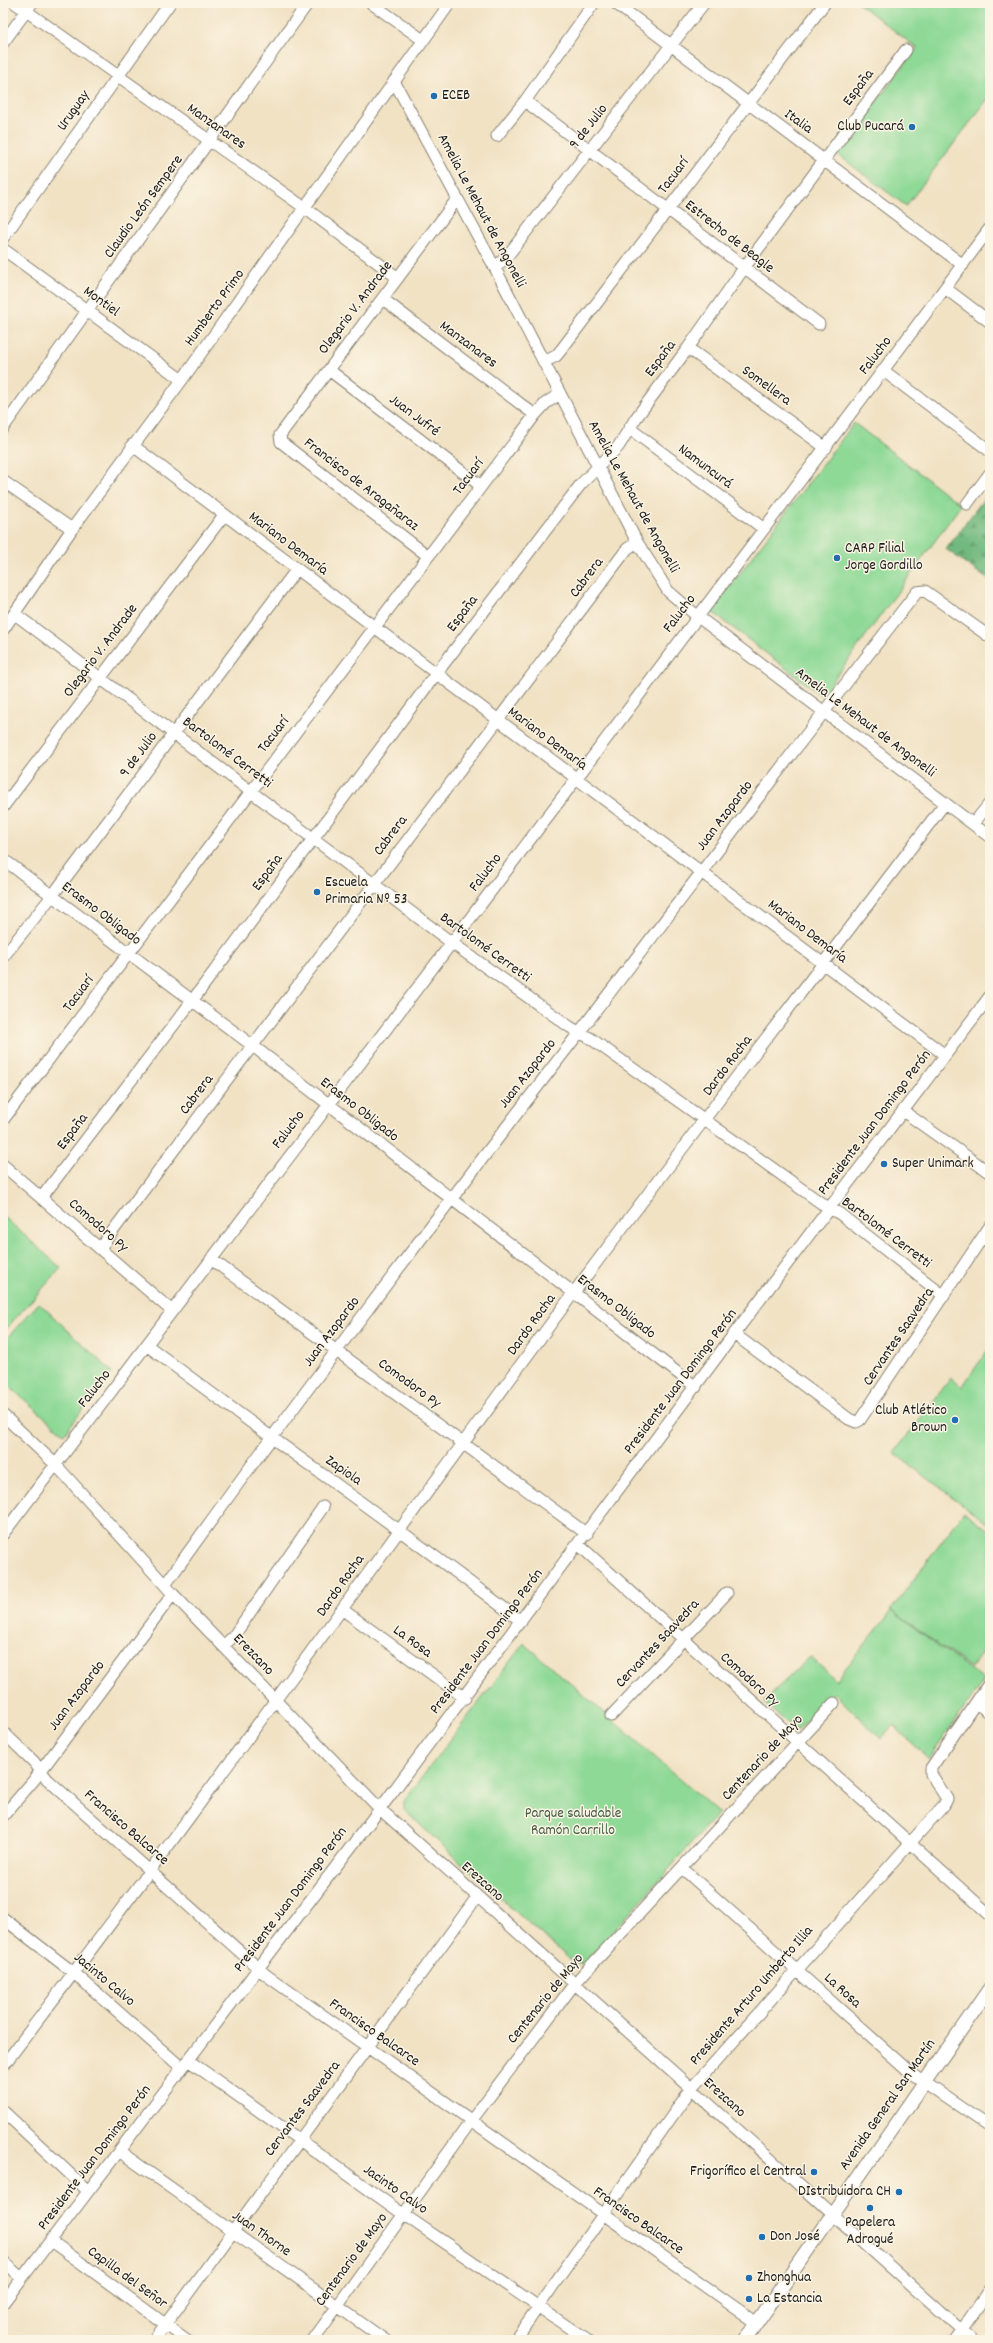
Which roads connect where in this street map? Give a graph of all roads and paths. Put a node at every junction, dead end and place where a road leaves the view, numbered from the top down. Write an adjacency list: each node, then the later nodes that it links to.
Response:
1 (15, 3): 10 (street, Manzanares)
2 (170, 3): 15 (street, Uruguay)
3 (308, 3): 20 (street, Claudio León Sempere)
4 (371, 3): 11 (street)
5 (450, 3): 11 (street, Humberto Primo)
6 (594, 3): 17 (street)
7 (615, 3): 13 (street, Italia)
8 (704, 3): 13 (street, 9 de Julio)
9 (825, 3): 18 (street, Tacuarí)
10 (29, 7): 12 (street); 15 (street, Manzanares)
11 (423, 40): 16 (street, Humberto Primo)
12 (3, 43)
13 (671, 45): 18 (street, Italia); 21 (street, 9 de Julio)
14 (906, 50): 22 (street, España)
15 (117, 75): 20 (street, Manzanares); 27 (street, Uruguay)
16 (394, 81): 23 (street, Amelia Le Mehaut de Angonelli); 24 (street, Humberto Primo)
17 (525, 101): 19 (street); 21 (street, Estrecho de Beagle)
18 (748, 103): 22 (street, Italia); 25 (street, Tacuarí)
19 (497, 136)
20 (209, 141): 24 (street, Manzanares); 35 (street, Claudio León Sempere)
21 (590, 149): 25 (street, Estrecho de Beagle); 30 (street, 9 de Julio)
22 (824, 160): 29 (street, Italia); 31 (street, España)
23 (457, 199): 30 (street, Amelia Le Mehaut de Angonelli); 32 (street, Olegario V. Andrade)
24 (305, 208): 32 (street, Manzanares); 42 (street, Humberto Primo)
25 (669, 209): 31 (street, Estrecho de Beagle); 39 (street, Tacuarí)
26 (990, 228): 29 (street, Falucho)
27 (3, 238)
28 (3, 249): 35 (street, Montiel)
29 (962, 265): 33 (street, Falucho)
30 (495, 268): 39 (street, Amelia Le Mehaut de Angonelli)
31 (744, 268): 37 (street, Estrecho de Beagle); 38 (street, España)
32 (398, 278): 34 (street, Olegario V. Andrade)
33 (945, 288): 36 (street); 41 (street, Falucho)
34 (383, 299): 40 (street, Olegario V. Andrade); 44 (street, Manzanares)
35 (88, 311): 42 (street, Montiel); 45 (street, Claudio León Sempere)
36 (990, 322)
37 (819, 324)
38 (688, 348): 46 (street, España); 49 (street, Somellera)
39 (544, 362): 43 (street, Amelia Le Mehaut de Angonelli)
40 (329, 370): 47 (street, Olegario V. Andrade); 54 (street, Juan Jufré)
41 (884, 371): 49 (street, Falucho); 50 (street)
42 (182, 380): 48 (street, Humberto Primo)
43 (560, 394): 44 (street, Tacuarí); 51 (street, Amelia Le Mehaut de Angonelli)
44 (535, 415): 54 (street, Tacuarí)
45 (3, 428)
46 (629, 428): 51 (street, España); 58 (street, Namuncurá)
47 (280, 435): 60 (street, Francisco de Aragañaraz)
48 (132, 446): 56 (street, Mariano Demaría); 57 (street, Humberto Primo)
49 (826, 448): 58 (street, Falucho)
50 (990, 451)
51 (598, 467): 59 (street, Amelia Le Mehaut de Angonelli); 67 (street, España)
52 (990, 473): 55 (street)
53 (3, 481): 57 (street)
54 (481, 486): 60 (street, Tacuarí)
55 (967, 504)
56 (224, 515): 61 (street, Mariano Demaría); 68 (street, Olegario V. Andrade)
57 (72, 529): 62 (street, Humberto Primo)
58 (764, 529): 63 (street, Falucho)
59 (637, 542): 63 (street, Amelia Le Mehaut de Angonelli); 70 (street, Cabrera)
60 (428, 556): 64 (street, Tacuarí)
61 (297, 570): 64 (street, Mariano Demaría); 71 (street, 9 de Julio)
62 (15, 614): 65 (street, Humberto Primo); 68 (street, Bartolomé Cerretti)
63 (697, 616): 69 (street, Amelia Le Mehaut de Angonelli); 72 (street, Falucho)
64 (376, 628): 67 (street, Mariano Demaría); 73 (street, Tacuarí)
65 (3, 630)
66 (990, 637): 69 (street, Juan Azopardo)
67 (436, 674): 70 (street, Mariano Demaría); 78 (street, España)
68 (100, 678): 71 (street, Bartolomé Cerretti); 76 (street, Olegario V. Andrade)
69 (823, 711): 74 (street, Amelia Le Mehaut de Angonelli); 81 (street, Juan Azopardo)
70 (497, 720): 72 (street, Mariano Demaría); 82 (street, Cabrera)
71 (175, 733): 73 (street, Bartolomé Cerretti); 83 (street, 9 de Julio)
72 (576, 779): 81 (street, Mariano Demaría); 84 (street, Falucho)
73 (251, 790): 78 (street, Bartolomé Cerretti); 85 (street, Tacuarí)
74 (945, 803): 77 (street, Amelia Le Mehaut de Angonelli); 87 (street, Dardo Rocha)
75 (990, 803): 77 (street)
76 (3, 807)
77 (973, 824): 79 (street, Amelia Le Mehaut de Angonelli)
78 (313, 837): 82 (street, Bartolomé Cerretti); 89 (street, España)
79 (990, 837)
80 (3, 859): 83 (street, Erasmo Obligado)
81 (702, 871): 87 (street, Mariano Demaría); 90 (street, Juan Azopardo)
82 (373, 884): 84 (street, Bartolomé Cerretti); 91 (street, Cabrera)
83 (52, 896): 85 (street, Erasmo Obligado); 86 (street, 9 de Julio)
84 (452, 943): 90 (street, Bartolomé Cerretti); 93 (street, Falucho)
85 (128, 954): 89 (street, Erasmo Obligado); 95 (street, Tacuarí)
86 (3, 957)
87 (824, 964): 92 (street, Mariano Demaría); 96 (street, Dardo Rocha)
88 (990, 996): 92 (street, Presidente Juan Domingo Perón)
89 (192, 1001): 91 (street, Erasmo Obligado); 99 (street, España)
90 (579, 1032): 96 (street, Bartolomé Cerretti); 100 (street, Juan Azopardo)
91 (253, 1046): 93 (street, Erasmo Obligado); 103 (street, Cabrera)
92 (945, 1055): 94 (street, Presidente Juan Domingo Perón)
93 (327, 1105): 100 (street, Erasmo Obligado); 104 (street, Falucho)
94 (903, 1111): 98 (street); 101 (street, Presidente Juan Domingo Perón)
95 (3, 1120)
96 (705, 1121): 101 (street, Bartolomé Cerretti); 105 (street, Dardo Rocha)
97 (3, 1166): 99 (street, Comodoro Py)
98 (990, 1173)
99 (42, 1197): 103 (street, Comodoro Py)
100 (450, 1199): 105 (street, Erasmo Obligado); 110 (street, Juan Azopardo)
101 (830, 1208): 106 (street, Bartolomé Cerretti); 108 (street, Presidente Juan Domingo Perón)
102 (990, 1226): 106 (street, Cervantes Saavedra)
103 (100, 1248): 107 (street, Comodoro Py)
104 (211, 1259): 107 (street, Falucho); 110 (street, Comodoro Py)
105 (574, 1293): 111 (street, Erasmo Obligado); 114 (street, Dardo Rocha)
106 (944, 1296): 108 (street, Cervantes Saavedra)
107 (172, 1311): 109 (street, Falucho)
108 (734, 1334): 111 (street, Presidente Juan Domingo Perón)
109 (148, 1346): 113 (street, Zapiola); 115 (street, Falucho)
110 (338, 1350): 113 (street, Juan Azopardo); 114 (street, Comodoro Py)
111 (696, 1386): 119 (street, Presidente Juan Domingo Perón)
112 (3, 1415): 115 (street, Erezcano)
113 (270, 1438): 117 (street, Zapiola); 121 (street, Juan Azopardo)
114 (464, 1443): 117 (street, Dardo Rocha); 119 (street, Comodoro Py)
115 (55, 1464): 118 (street, Falucho); 121 (street, Erezcano)
116 (323, 1507): 127 (street)
117 (400, 1529): 124 (street, Dardo Rocha); 125 (street, Zapiola)
118 (3, 1534)
119 (587, 1534): 120 (street, Presidente Juan Domingo Perón)
120 (579, 1545): 125 (street, Presidente Juan Domingo Perón); 126 (street, Comodoro Py)
121 (165, 1585): 123 (street, Erezcano)
122 (727, 1593): 126 (street, Cervantes Saavedra)
123 (173, 1594): 127 (street, Erezcano); 137 (street, Juan Azopardo)
124 (343, 1610): 129 (street, La Rosa); 130 (street, Dardo Rocha)
125 (521, 1621): 129 (street, Presidente Juan Domingo Perón)
126 (683, 1640): 134 (street, Cervantes Saavedra); 136 (street, Comodoro Py)
127 (223, 1646): 130 (street, Erezcano)
128 (990, 1682): 132 (street, Presidente Arturo Umberto Illia)
129 (465, 1698): 138 (street, Presidente Juan Domingo Perón)
130 (276, 1701): 138 (street, Erezcano); 142 (street, Dardo Rocha)
131 (834, 1703): 136 (street, Centenario de Mayo)
132 (976, 1703): 133 (street); 140 (street, Presidente Arturo Umberto Illia)
133 (990, 1713)
134 (611, 1716)
135 (3, 1732): 137 (street, Francisco Balcarce)
136 (798, 1743): 140 (street, Comodoro Py); 141 (street, Centenario de Mayo)
137 (40, 1770): 139 (street, Juan Azopardo); 142 (street, Francisco Balcarce)
138 (380, 1809): 143 (street, Erezcano); 146 (street, Presidente Juan Domingo Perón)
139 (3, 1816)
140 (910, 1842): 144 (street, Comodoro Py); 147 (street, Presidente Arturo Umberto Illia)
141 (682, 1868): 147 (street, La Rosa); 149 (street, Centenario de Mayo)
142 (150, 1869): 146 (street, Francisco Balcarce); 148 (street, Dardo Rocha)
143 (477, 1897): 149 (street, Erezcano); 151 (street, Cervantes Saavedra)
144 (990, 1916)
145 (3, 1918): 148 (street, Jacinto Calvo)
146 (258, 1968): 151 (street, Francisco Balcarce); 152 (street, Presidente Juan Domingo Perón)
147 (796, 1969): 154 (street, La Rosa); 155 (street, Presidente Arturo Umberto Illia)
148 (74, 1973): 152 (street, Jacinto Calvo); 153 (street, Dardo Rocha)
149 (575, 1983): 155 (street, Erezcano); 157 (street, Centenario de Mayo)
150 (990, 1988): 154 (main road, Avenida General San Martín)
151 (367, 2047): 157 (street, Francisco Balcarce); 159 (street, Cervantes Saavedra)
152 (185, 2064): 159 (street, Jacinto Calvo); 160 (street, Presidente Juan Domingo Perón)
153 (3, 2066)
154 (923, 2083): 158 (street, La Rosa); 164 (main road, Avenida General San Martín)
155 (691, 2089): 163 (street, Presidente Arturo Umberto Illia); 164 (street, Erezcano)
156 (3, 2111): 161 (street)
157 (471, 2120): 162 (street, Centenario de Mayo); 163 (street, Francisco Balcarce)
158 (990, 2127)
159 (299, 2139): 162 (street, Jacinto Calvo); 165 (street, Cervantes Saavedra)
160 (119, 2151): 161 (street, Presidente Juan Domingo Perón); 165 (street, Juan Thorne)
161 (88, 2191): 166 (street, Presidente Juan Domingo Perón)
162 (404, 2214): 171 (street, Centenario de Mayo); 172 (street, Jacinto Calvo)
163 (602, 2214): 172 (street, Presidente Arturo Umberto Illia); 173 (street, Francisco Balcarce)
164 (832, 2215): 173 (main road, Avenida General San Martín); 175 (street, Erezcano)
165 (231, 2232): 171 (street, Juan Thorne); 174 (street, Cervantes Saavedra)
166 (51, 2241): 168 (street, Presidente Juan Domingo Perón); 174 (street, Capilla del Señor)
167 (3, 2261): 168 (street)
168 (21, 2278): 170 (street, Presidente Juan Domingo Perón)
169 (990, 2290): 175 (street)
170 (3, 2302)
171 (337, 2306): 178 (street, Centenario de Mayo); 179 (street, Juan Thorne)
172 (539, 2307): 180 (street, Presidente Arturo Umberto Illia); 181 (street, Jacinto Calvo)
173 (757, 2323): 182 (main road, Avenida General San Martín)
174 (165, 2325): 176 (street, Cervantes Saavedra); 177 (street, Capilla del Señor)
175 (958, 2336): 183 (street, Erezcano)
176 (154, 2340)
177 (187, 2340)
178 (313, 2340)
179 (386, 2340)
180 (515, 2340)
181 (587, 2340)
182 (745, 2340)
183 (972, 2340)

